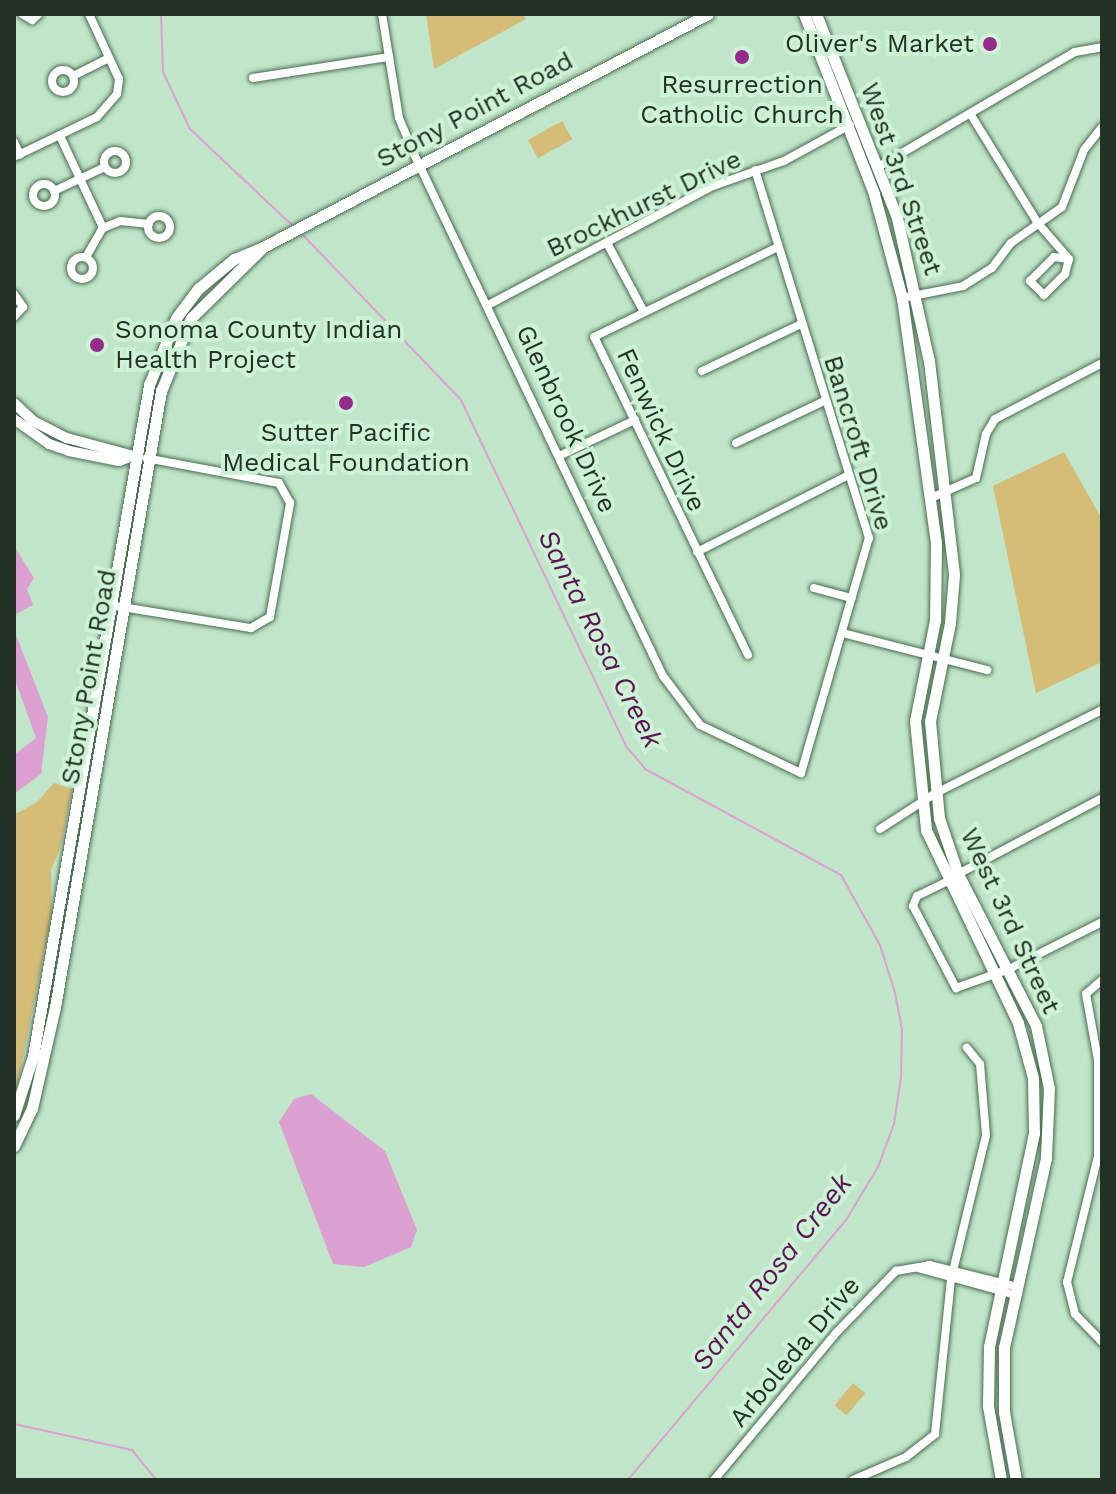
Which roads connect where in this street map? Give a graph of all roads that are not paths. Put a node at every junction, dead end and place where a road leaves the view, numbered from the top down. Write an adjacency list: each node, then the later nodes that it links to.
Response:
1 (22, 14): 2 (street)
2 (39, 14)
3 (89, 14): 10 (street)
4 (382, 14): 9 (street, Glenbrook Drive)
5 (708, 14): 20 (main road, Stony Point Road)
6 (804, 14): 15 (main road, West 3rd Street)
7 (816, 14): 14 (main road, West 3rd Street)
8 (1102, 47): 13 (street)
9 (389, 57): 12 (street); 20 (street, Glenbrook Drive)
10 (109, 58): 11 (street); 17 (street)
11 (73, 76)
12 (253, 78)
13 (971, 115): 22 (street); 26 (street)
14 (860, 121): 15 (street, Brockhurst Drive); 22 (main road, West 3rd Street)
15 (848, 126): 23 (street, Brockhurst Drive); 35 (main road, West 3rd Street)
16 (1102, 127): 26 (street)
17 (60, 136): 19 (street); 24 (street)
18 (14, 142): 19 (street)
19 (17, 156)
20 (419, 164): 30 (main road, Stony Point Road); 37 (street, Glenbrook Drive)
21 (105, 167): 24 (street)
22 (878, 167): 36 (main road, West 3rd Street)
23 (755, 170): 29 (street, Brockhurst Drive); 31 (street, Bancroft Drive)
24 (80, 179): 25 (street); 28 (street)
25 (54, 191)
26 (1037, 222): 33 (street); 36 (street)
27 (149, 224): 28 (street)
28 (103, 228): 32 (street)
29 (607, 243): 37 (street, Brockhurst Drive); 38 (street)
30 (263, 247): 49 (main road, Stony Point Road); 50 (main road, Stony Point Road)
31 (778, 247): 38 (street, Fenwick Drive); 40 (street, Bancroft Drive)
32 (86, 257)
33 (1069, 259): 33 (street)
34 (14, 294): 39 (street)
35 (902, 298): 36 (street); 53 (main road, West 3rd Street)
36 (918, 298): 52 (main road, West 3rd Street)
37 (490, 304): 48 (street, Glenbrook Drive)
38 (644, 312): 46 (street, Fenwick Drive)
39 (14, 317)
40 (801, 324): 42 (street); 43 (street, Bancroft Drive)
41 (1102, 363): 52 (street)
42 (702, 371)
43 (824, 401): 47 (street); 51 (street, Bancroft Drive)
44 (14, 403): 49 (street)
45 (14, 419): 49 (street)
46 (635, 420): 48 (street); 54 (street, Fenwick Drive)
47 (736, 443)
48 (561, 455): 65 (street, Glenbrook Drive)
49 (134, 456): 50 (street); 57 (main road, Stony Point Road)
50 (150, 459): 58 (main road, Stony Point Road); 58 (street)
51 (847, 476): 54 (street); 56 (street, Bancroft Drive)
52 (947, 492): 53 (street); 62 (main road, West 3rd Street)
53 (931, 498): 61 (main road, West 3rd Street)
54 (697, 552): 60 (street, Fenwick Drive)
55 (814, 588): 56 (street)
56 (852, 598): 59 (street, Bancroft Drive)
57 (110, 605): 58 (street); 77 (main road, Stony Point Road)
58 (124, 607): 78 (main road, Stony Point Road)
59 (843, 633): 61 (street); 65 (street, Bancroft Drive)
60 (748, 655)
61 (927, 655): 62 (street); 68 (main road, West 3rd Street)
62 (943, 658): 63 (street); 66 (main road, West 3rd Street)
63 (987, 670)
64 (1102, 710): 66 (street)
65 (801, 773)
66 (934, 794): 68 (street); 70 (main road, West 3rd Street)
67 (1102, 798): 70 (street)
68 (920, 802): 69 (street); 71 (main road, West 3rd Street)
69 (880, 829)
70 (958, 874): 73 (main road, West 3rd Street)
71 (946, 882): 74 (main road, West 3rd Street); 74 (street)
72 (1102, 922): 73 (street)
73 (1009, 969): 74 (street); 81 (main road, West 3rd Street)
74 (992, 973): 80 (main road, West 3rd Street)
75 (1102, 980): 82 (street)
76 (967, 1048): 79 (street)
77 (14, 1115)
78 (14, 1146)
79 (952, 1275): 80 (street, Arboleda Drive); 83 (street, Arboleda Drive); 84 (street)
80 (998, 1286): 81 (street, Arboleda Drive); 85 (main road, West 3rd Street)
81 (1013, 1290): 86 (main road, West 3rd Street)
82 (1102, 1342)
83 (714, 1480)
84 (853, 1480)
85 (1001, 1480)
86 (1016, 1480)

